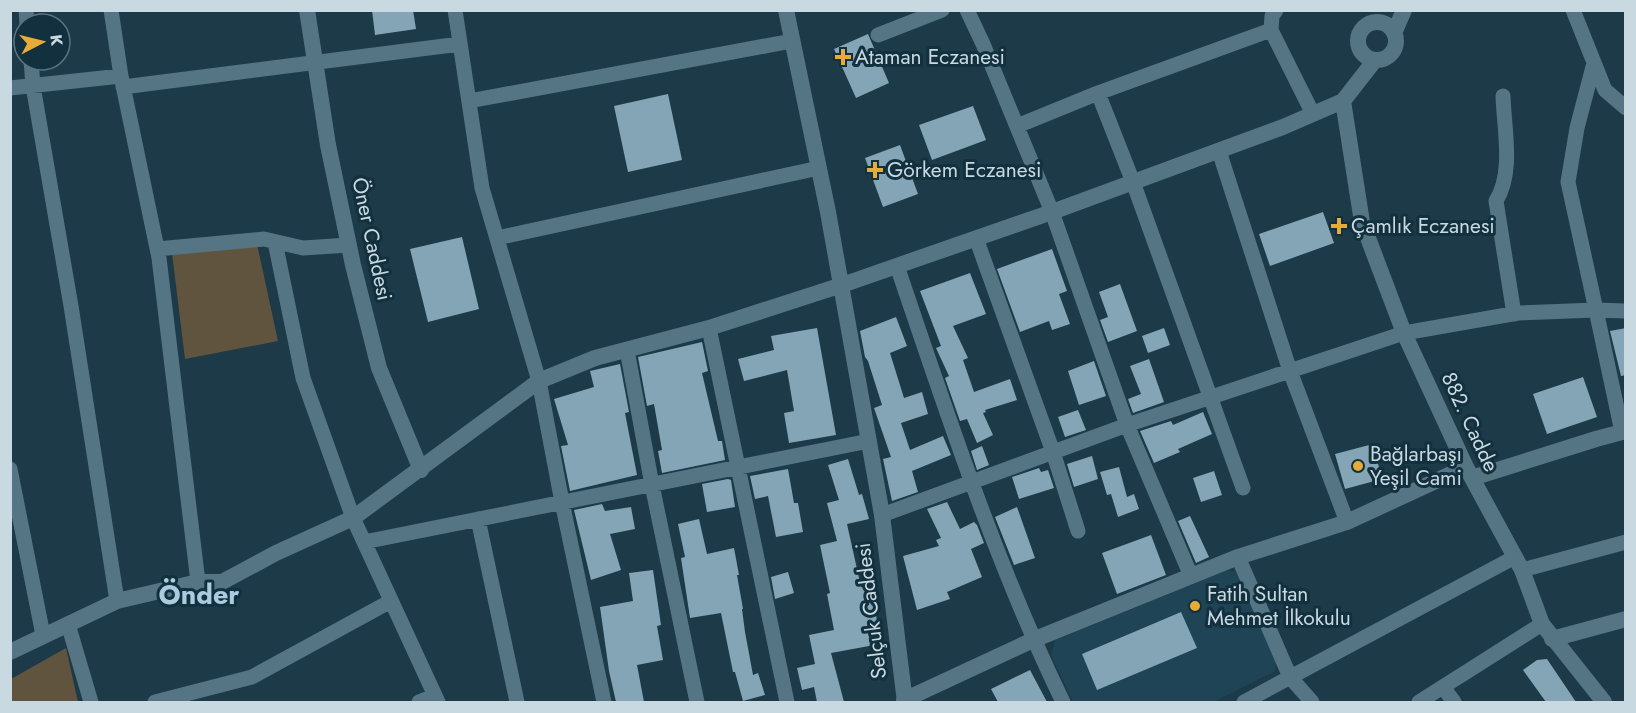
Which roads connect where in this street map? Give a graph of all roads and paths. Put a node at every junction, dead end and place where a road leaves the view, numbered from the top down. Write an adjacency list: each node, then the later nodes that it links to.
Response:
1 (111, 10): 20 (street)
2 (307, 10): 17 (street, Öner Caddesi)
3 (455, 10): 15 (street)
4 (786, 10): 14 (street, Selçuk Caddesi)
5 (942, 10): 13 (street)
6 (967, 10): 29 (street)
7 (1276, 10): 11 (street)
8 (1404, 10): 12 (street)
9 (1573, 10): 18 (street)
10 (1368, 17): 12 (street); 16 (street)
11 (1271, 30): 23 (street); 28 (street)
12 (1394, 33): 16 (street)
13 (878, 35)
14 (792, 41): 25 (street); 31 (street, Selçuk Caddesi)
15 (460, 44): 17 (street); 25 (street)
16 (1375, 60): 26 (street)
17 (316, 63): 20 (street); 37 (street, Öner Caddesi)
18 (1594, 63): 27 (street); 41 (street)
19 (32, 72): 21 (street)
20 (122, 82): 21 (street); 38 (street)
21 (33, 86): 22 (street); 73 (street)
22 (10, 88)
23 (1098, 93): 29 (street); 32 (street)
24 (1503, 96): 43 (street)
25 (469, 101): 34 (street)
26 (1342, 101): 28 (street); 45 (street, 882. Cadde)
27 (1626, 108)
28 (1313, 114): 30 (street)
29 (1017, 126): 33 (street)
30 (1219, 151): 32 (street); 47 (street)
31 (819, 168): 34 (street); 40 (street, Selçuk Caddesi)
32 (1133, 182): 33 (street); 49 (street)
33 (1052, 212): 35 (street); 50 (street)
34 (497, 238): 48 (street)
35 (976, 238): 39 (street); 53 (street)
36 (275, 242): 37 (street); 38 (street); 63 (street)
37 (349, 245): 56 (street, Öner Caddesi)
38 (157, 249): 72 (street)
39 (897, 266): 40 (street); 58 (street)
40 (842, 285): 44 (street); 52 (street, Selçuk Caddesi)
41 (1596, 310): 42 (street); 43 (street); 51 (street)
42 (1626, 311)
43 (1514, 314): 45 (street)
44 (709, 328): 46 (street); 54 (street)
45 (1404, 333): 47 (street); 57 (street, 882. Cadde)
46 (627, 350): 48 (street); 59 (street)
47 (1290, 371): 49 (street); 65 (street)
48 (539, 381): 56 (street); 61 (street)
49 (1211, 397): 50 (street); 60 (street)
50 (1127, 425): 53 (street); 71 (street)
51 (1624, 432): 57 (street)
52 (870, 441): 54 (street); 62 (street, Selçuk Caddesi)
53 (1053, 452): 58 (street); 66 (street)
54 (739, 467): 59 (street); 92 (street)
55 (10, 469): 78 (street)
56 (421, 470): 63 (street)
57 (1469, 473): 65 (street); 70 (street, 882. Cadde)
58 (970, 482): 62 (street); 80 (street)
59 (652, 484): 61 (street); 91 (street)
60 (1243, 488)
61 (562, 502): 64 (street); 90 (street)
62 (882, 515): 85 (street, Selçuk Caddesi)
63 (353, 518): 67 (street); 72 (street)
64 (478, 519): 67 (street); 89 (street)
65 (1347, 522): 69 (street)
66 (1078, 531)
67 (364, 542): 74 (street)
68 (1626, 542): 70 (street)
69 (1238, 557): 71 (street); 82 (street)
70 (1518, 564): 77 (street, 882. Cadde); 82 (street)
71 (1191, 576): 80 (street)
72 (198, 582): 73 (street)
73 (117, 601): 76 (street)
74 (391, 601): 84 (street); 87 (street)
75 (1626, 619): 79 (street)
76 (68, 624): 78 (street); 86 (street)
77 (1542, 624): 79 (street, 882. Cadde); 83 (street)
78 (43, 635): 81 (street)
79 (1552, 639): 98 (street, 882. Cadde)
80 (1033, 640): 85 (street); 93 (street)
81 (10, 651)
82 (1290, 677): 94 (street); 95 (street)
83 (1443, 687): 96 (street); 97 (street)
84 (436, 699): 88 (street)
85 (904, 701)
86 (91, 702)
87 (155, 702)
88 (419, 702)
89 (517, 702)
90 (604, 702)
91 (697, 702)
92 (787, 702)
93 (1063, 702)
94 (1244, 702)
95 (1312, 702)
96 (1419, 702)
97 (1454, 702)
98 (1604, 702)

